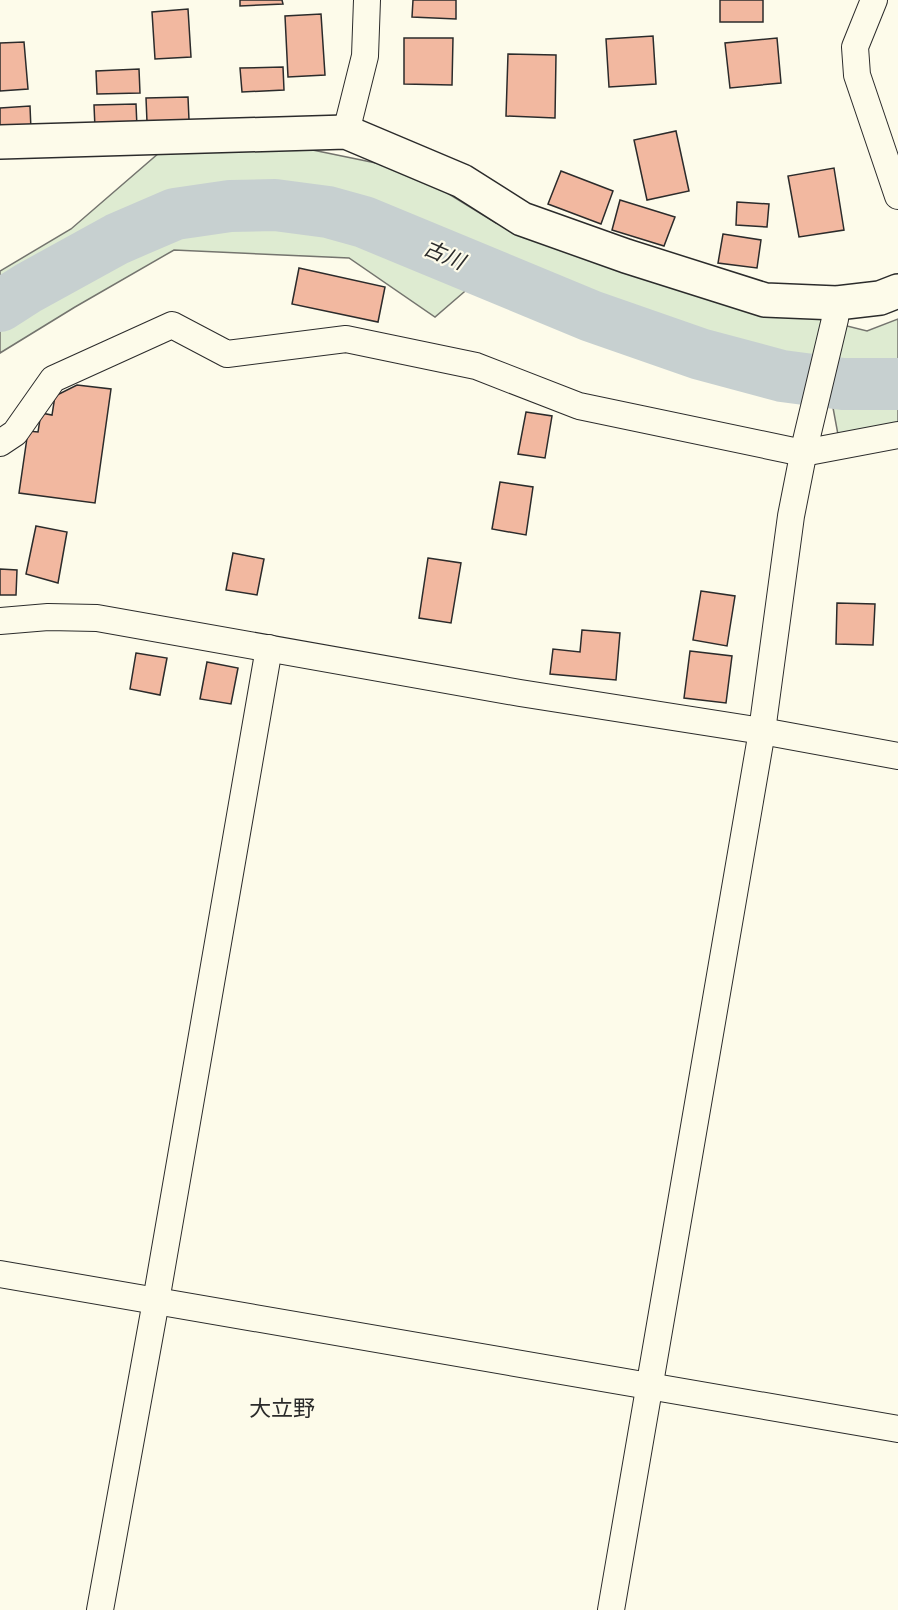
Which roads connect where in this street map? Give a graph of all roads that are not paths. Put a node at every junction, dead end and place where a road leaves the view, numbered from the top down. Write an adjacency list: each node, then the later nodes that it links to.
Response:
1 (367, 0): 3 (street)
2 (873, 0): 5 (street)
3 (346, 132): 4 (street); 7 (street)
4 (0, 142)
5 (898, 196)
6 (898, 291): 7 (street)
7 (836, 311): 10 (street)
8 (898, 435): 10 (street)
9 (0, 443): 10 (street)
10 (803, 453): 13 (street)
11 (0, 621): 12 (street)
12 (269, 648): 13 (street); 16 (street)
13 (762, 732): 14 (street); 17 (street)
14 (898, 756)
15 (0, 1274): 16 (street)
16 (156, 1301): 17 (street); 19 (street)
17 (650, 1385): 18 (street); 20 (street)
18 (898, 1429)
19 (100, 1610)
20 (611, 1610)

